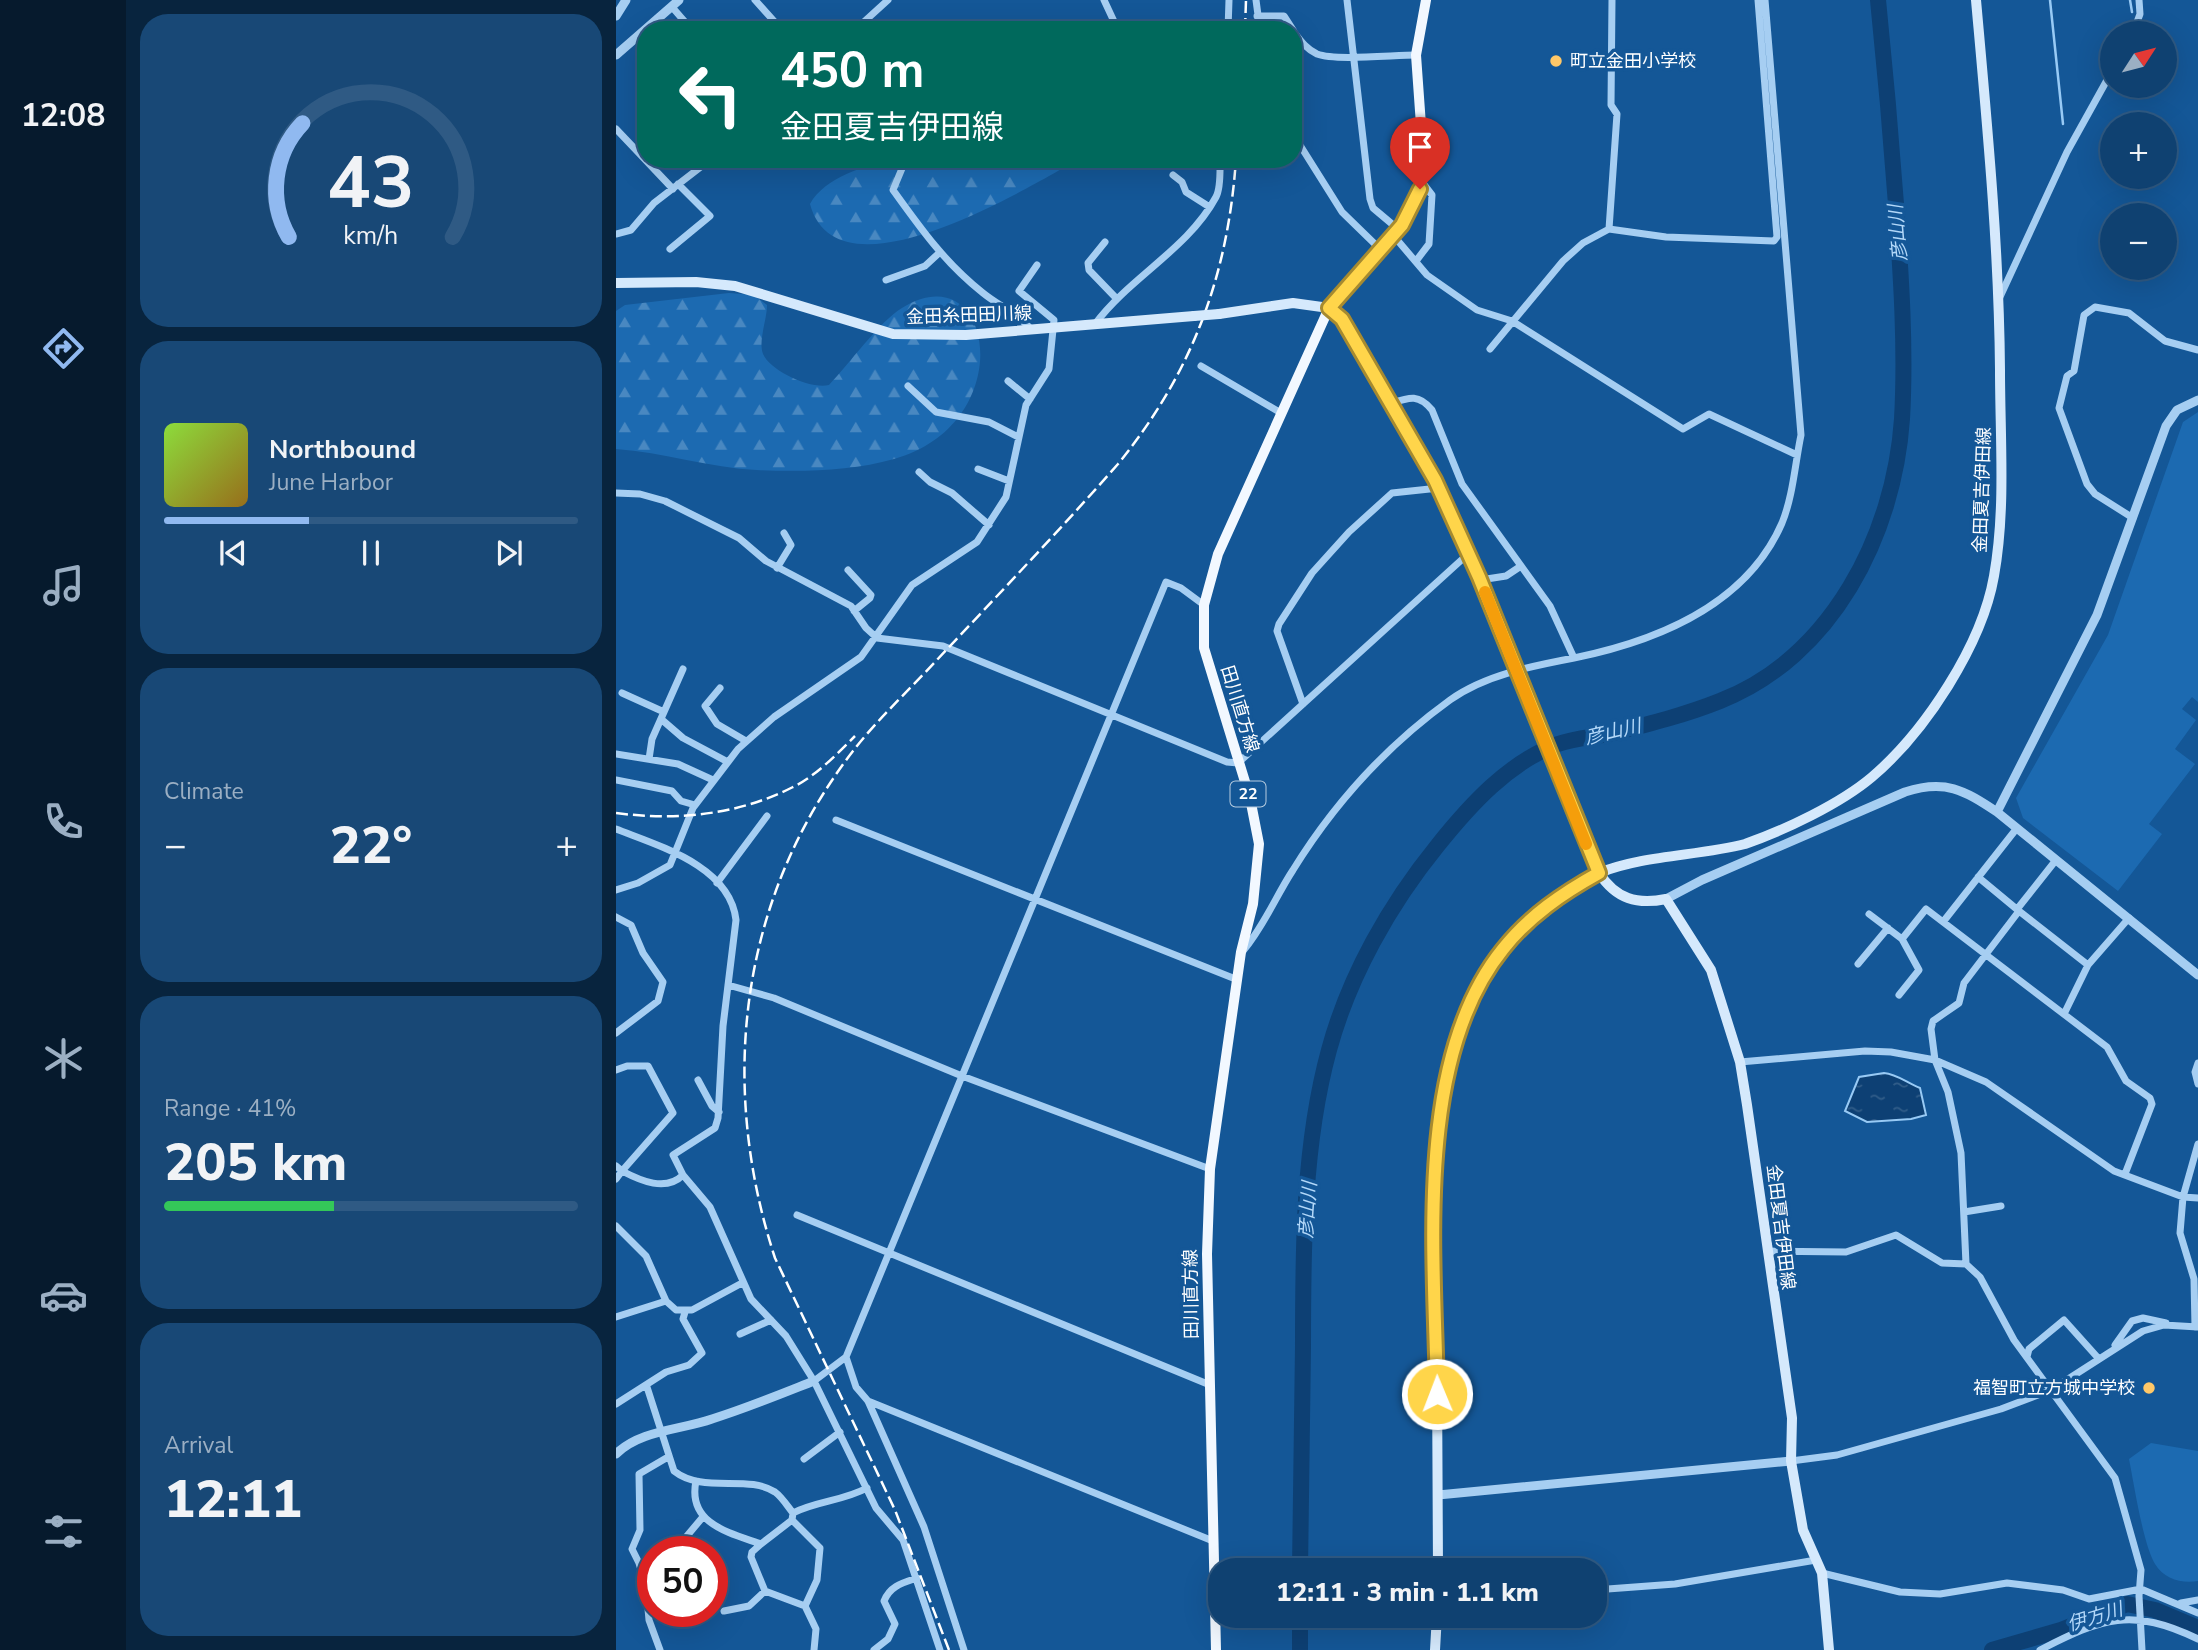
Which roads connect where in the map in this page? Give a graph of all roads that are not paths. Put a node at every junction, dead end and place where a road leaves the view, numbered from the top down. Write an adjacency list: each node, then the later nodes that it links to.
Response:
1 (626, 0): 15 (street)
2 (755, 0): 19 (street)
3 (888, 0): 20 (street)
4 (1104, 0): 21 (street)
5 (1229, 0): 22 (street)
6 (1256, 0): 16 (street)
7 (1347, 0): 29 (street)
8 (1426, 0): 30 (main road, 田川直方線 / 22)
9 (1612, 0): 44 (street)
10 (1758, 0): 35 (street)
11 (1765, 0): 35 (street)
12 (1976, 0): 56 (main road, 金田夏吉伊田線)
13 (2139, 0): 25 (street)
14 (676, 4): 17 (street); 18 (street)
15 (616, 16)
16 (1257, 16): 23 (street); 24 (street)
17 (655, 21)
18 (686, 21)
19 (774, 21)
20 (865, 21)
21 (1114, 21)
22 (1228, 21)
23 (1258, 21)
24 (1287, 21)
25 (2137, 21)
26 (637, 36): 28 (street)
27 (1302, 43): 29 (street)
28 (617, 52)
29 (1354, 55): 30 (street); 45 (street)
30 (1416, 55): 41 (main road, 田川直方線 / 22)
31 (2100, 93): 56 (street)
32 (616, 129): 34 (street)
33 (1302, 148): 49 (street)
34 (637, 149)
35 (1774, 149): 44 (street); 72 (street)
36 (656, 168): 42 (street)
37 (700, 168): 42 (street)
38 (902, 168): 50 (street)
39 (1219, 168): 43 (street)
40 (1173, 175): 43 (street)
41 (1421, 182): 45 (main road, 田川直方線 / 22); 51 (street)
42 (676, 187): 46 (street); 48 (street)
43 (1208, 206): 55 (street)
44 (1609, 229): 58 (street)
45 (1396, 232): 49 (main road, 田川直方線 / 22); 51 (street)
46 (616, 234)
47 (1105, 242): 55 (street)
48 (670, 249)
49 (1380, 250): 57 (main road, 田川直方線 / 22)
50 (938, 254): 53 (street); 61 (street)
51 (1416, 261): 58 (street)
52 (1037, 265): 60 (street)
53 (886, 280)
54 (616, 283): 61 (main road, 金田糸田田川線)
55 (1116, 298): 59 (street)
56 (1999, 299): 112 (main road, 金田夏吉伊田線)
57 (1329, 308): 59 (main road, 金田糸田田川線, bridge); 69 (main road); 70 (main road, 田川直方線 / 22)
58 (1512, 321): 62 (street); 72 (street)
59 (1095, 324): 60 (main road, 金田糸田田川線)
60 (1055, 327): 61 (main road, 金田糸田田川線); 67 (street)
61 (1031, 329)
62 (1490, 349)
63 (2198, 350): 78 (street)
64 (1201, 366): 70 (street)
65 (1008, 380): 67 (street)
66 (908, 386): 71 (street)
67 (1030, 399): 71 (street)
68 (2198, 400): 78 (street)
69 (1392, 402): 76 (main road); 82 (street)
70 (1281, 413): 86 (main road, 田川直方線 / 22)
71 (1018, 437): 75 (street)
72 (1797, 455): 89 (street)
73 (978, 469): 75 (street)
74 (919, 472): 79 (street)
75 (1009, 481): 79 (street)
76 (1439, 488): 81 (main road); 94 (street)
77 (616, 493): 83 (street)
78 (2133, 518): 105 (street)
79 (989, 525): 88 (street)
80 (784, 533): 83 (street)
81 (1468, 554): 85 (main road); 94 (street)
82 (1521, 566): 85 (street); 89 (street)
83 (778, 568): 87 (street)
84 (848, 570): 87 (street)
85 (1480, 580): 91 (main road)
86 (1204, 605): 96 (street); 101 (main road, 田川直方線 / 22)
87 (854, 611): 88 (street)
88 (877, 638): 96 (street); 97 (street)
89 (1574, 657): 91 (street)
90 (682, 669): 95 (street)
91 (1518, 673): 112 (main road); 125 (street)
92 (720, 688): 97 (street)
93 (622, 693): 95 (street)
94 (1303, 704): 101 (street)
95 (663, 715): 99 (street); 100 (street)
96 (1110, 716): 101 (street); 116 (street)
97 (746, 741): 100 (street)
98 (616, 754): 99 (street)
99 (649, 760): 103 (street)
100 (728, 762): 103 (street)
101 (1238, 763): 125 (main road, 田川直方線 / 22)
102 (616, 780): 104 (street)
103 (713, 780): 104 (street)
104 (695, 805): 110 (street)
105 (1997, 812): 109 (street); 117 (street)
106 (767, 816): 114 (street)
107 (836, 820): 116 (street)
108 (616, 828): 110 (street)
109 (2017, 828): 111 (street); 113 (street)
110 (674, 852): 114 (street); 115 (street)
111 (2056, 860): 118 (street); 121 (street)
112 (1599, 873): 117 (main road); 184 (main road, 金田夏吉伊田線)
113 (1978, 877): 118 (street); 122 (street)
114 (717, 883): 131 (street)
115 (616, 890)
116 (1036, 899): 130 (street); 139 (street)
117 (1666, 899): 136 (main road, 金田夏吉伊田線)
118 (2018, 910): 126 (street); 128 (street)
119 (1869, 914): 123 (street)
120 (616, 917): 134 (street)
121 (2129, 918): 128 (street); 129 (street)
122 (1943, 922): 124 (street); 126 (street)
123 (1888, 928): 124 (street); 127 (street)
124 (1902, 939): 132 (street)
125 (1241, 952): 130 (main road, 田川直方線 / 22)
126 (1986, 955): 133 (street); 135 (street)
127 (1858, 964)
128 (2088, 965): 133 (street)
129 (2198, 975)
130 (1238, 980): 145 (main road, 田川直方線 / 22)
131 (728, 985): 139 (street); 142 (street)
132 (1899, 995)
133 (2065, 1012): 146 (street)
134 (616, 1033)
135 (1935, 1060): 136 (street); 146 (street); 152 (street)
136 (1740, 1062): 155 (main road, 金田夏吉伊田線)
137 (2198, 1063): 141 (street)
138 (616, 1070): 144 (street)
139 (961, 1076): 145 (street); 156 (street)
140 (698, 1080): 142 (street)
141 (2198, 1084)
142 (719, 1112): 147 (street)
143 (2198, 1144): 149 (street)
144 (619, 1168): 147 (street); 148 (street)
145 (1210, 1169): 171 (main road, 田川直方線 / 22)
146 (2125, 1174): 149 (street)
147 (683, 1175): 158 (street)
148 (616, 1179)
149 (2183, 1197): 150 (street); 164 (street)
150 (2198, 1198)
151 (2001, 1206): 152 (street)
152 (1964, 1212): 157 (street)
153 (797, 1215): 156 (street)
154 (616, 1226): 159 (street)
155 (1767, 1251): 157 (street); 181 (main road, 金田夏吉伊田線)
156 (889, 1252): 167 (street); 171 (street)
157 (1966, 1264): 168 (street)
158 (742, 1283): 160 (street); 162 (street)
159 (666, 1301): 160 (street); 161 (street)
160 (685, 1312): 172 (street)
161 (616, 1317)
162 (771, 1320): 165 (street); 170 (street)
163 (2173, 1325): 164 (street); 166 (street); 166 (street)
164 (2196, 1327)
165 (740, 1334)
166 (2113, 1349): 169 (street)
167 (846, 1357): 170 (street); 174 (street)
168 (2027, 1357): 169 (street); 173 (street)
169 (2099, 1359): 173 (street)
170 (814, 1381): 176 (street); 177 (street)
171 (1211, 1385): 190 (main road, 田川直方線 / 22)
172 (648, 1387): 175 (street); 176 (street)
173 (2051, 1390): 181 (street); 199 (street)
174 (868, 1402): 190 (street); 213 (street)
175 (616, 1404)
176 (661, 1432): 178 (street); 179 (street)
177 (840, 1432): 180 (street); 183 (street)
178 (616, 1454)
179 (668, 1457): 182 (street); 187 (street)
180 (804, 1459)
181 (1791, 1461): 184 (street); 194 (main road, 金田夏吉伊田線)
182 (696, 1481): 185 (street); 186 (street)
183 (867, 1488): 185 (street); 196 (street)
184 (1438, 1495): 192 (main road, 金田夏吉伊田線)
185 (793, 1517): 191 (street); 202 (street)
186 (702, 1518): 188 (street); 191 (street)
187 (638, 1536)
188 (686, 1536)
189 (637, 1538): 193 (street)
190 (1213, 1541): 214 (main road, 田川直方線 / 22)
191 (761, 1544): 198 (street)
192 (1438, 1558)
193 (637, 1559)
194 (1816, 1560): 195 (main road, 金田夏吉伊田線); 197 (street)
195 (1822, 1573): 199 (street); 216 (main road, 金田夏吉伊田線)
196 (917, 1578): 211 (street); 212 (street)
197 (1607, 1589)
198 (765, 1591): 202 (street); 203 (street)
199 (2140, 1592): 201 (street); 205 (street)
200 (2198, 1600): 201 (street)
201 (2180, 1603): 204 (street)
202 (805, 1606): 210 (street)
203 (728, 1610)
204 (2198, 1613)
205 (2141, 1616): 208 (street); 217 (street); 218 (street)
206 (652, 1627): 209 (street)
207 (1436, 1628): 215 (main road)
208 (2198, 1639)
209 (660, 1650)
210 (814, 1650)
211 (874, 1650)
212 (940, 1650)
213 (964, 1650)
214 (1216, 1650)
215 (1435, 1650)
216 (1829, 1650)
217 (2040, 1650)
218 (2142, 1650)

